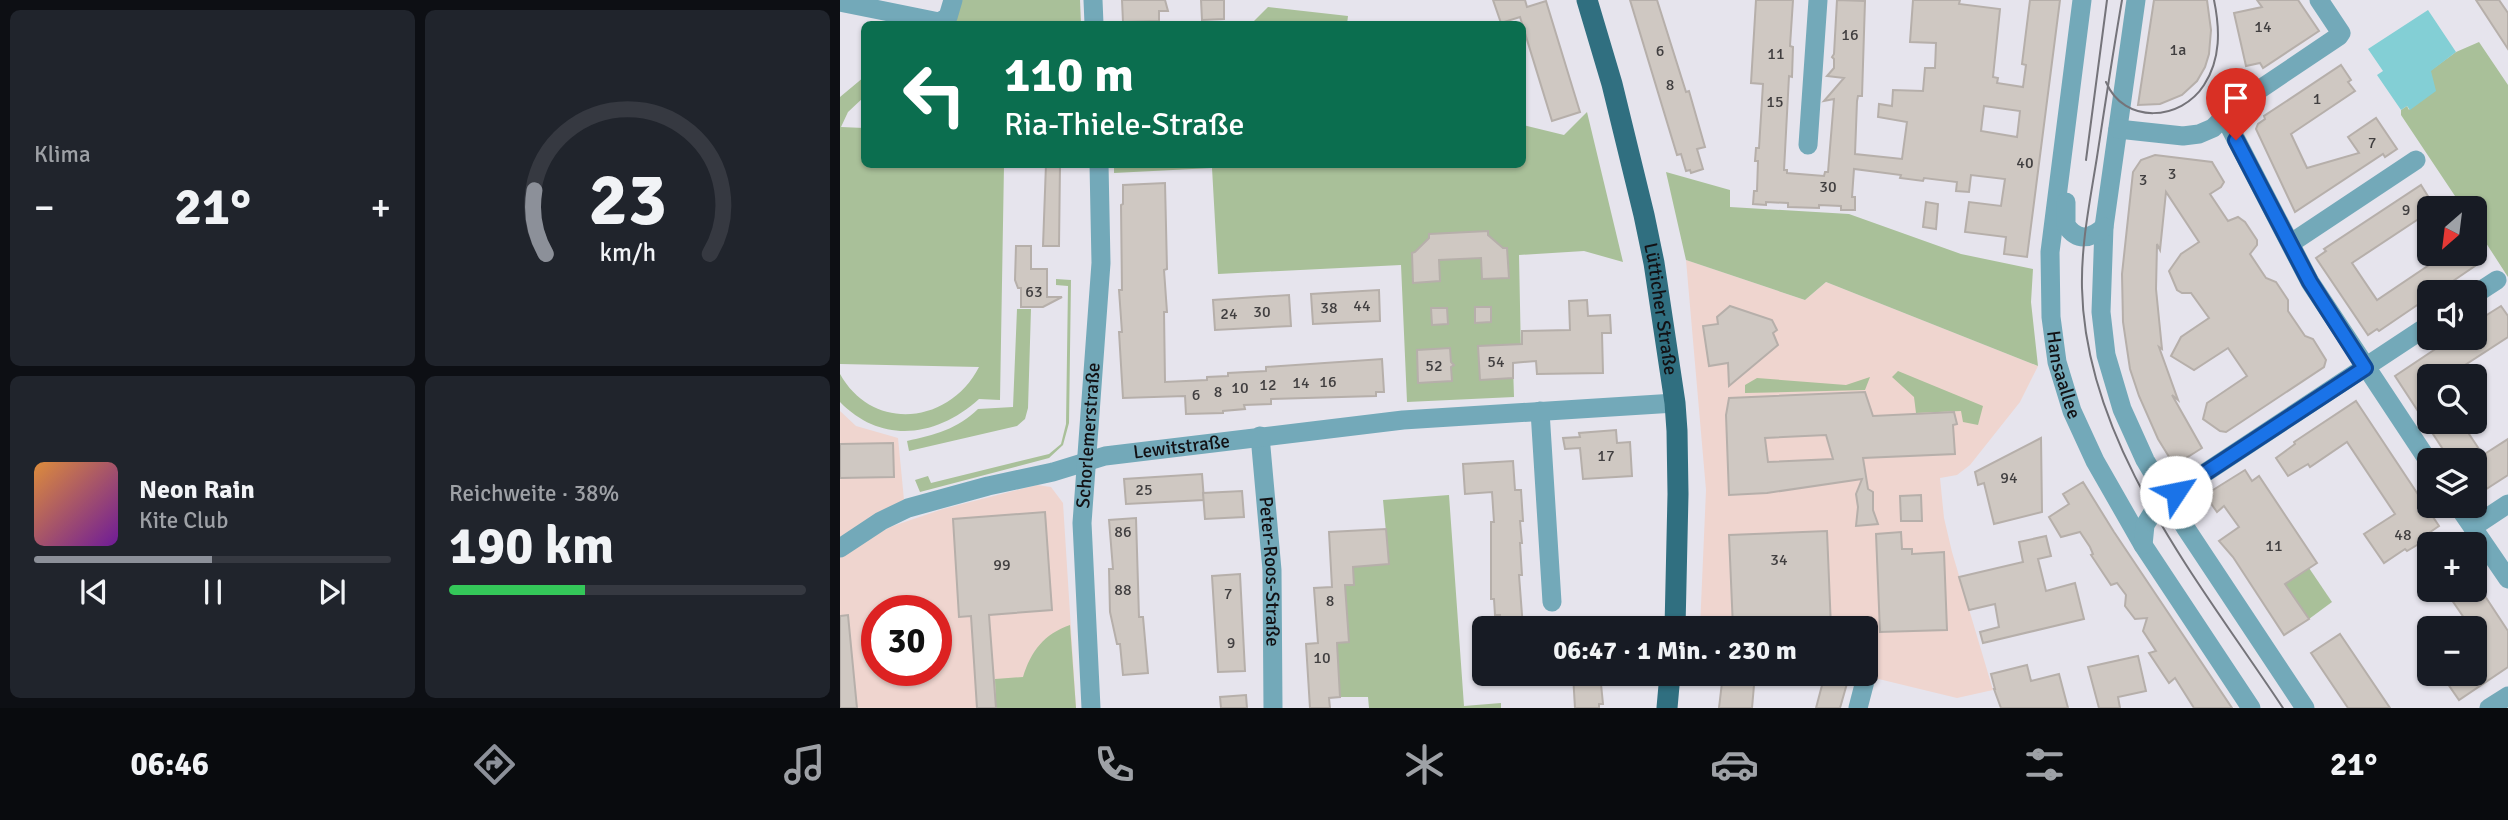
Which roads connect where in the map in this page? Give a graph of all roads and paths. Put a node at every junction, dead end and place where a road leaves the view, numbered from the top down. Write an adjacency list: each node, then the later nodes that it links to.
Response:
1 (953, 0): 7 (street)
2 (1093, 0): 9 (street)
3 (1818, 0): 12 (street)
4 (2082, 0): 15 (street, Hansaallee)
5 (2136, 0): 11 (street)
6 (2319, 0): 10 (street)
7 (840, 2)
8 (1591, 3): 22 (main road, Lütticher Straße)
9 (1094, 21)
10 (2225, 118): 11 (street); 17 (street)
11 (2118, 129): 16 (street)
12 (1808, 145)
13 (2416, 160): 17 (street)
14 (1099, 168): 26 (street, Schorlemerstraße)
15 (2058, 186): 16 (street, Hansaallee); 31 (street, Hansaallee)
16 (2104, 227): 27 (street)
17 (2291, 243): 21 (street)
18 (2497, 280): 19 (street)
19 (2487, 287)
20 (2417, 333): 21 (street)
21 (2365, 368): 25 (street); 27 (street)
22 (1675, 403): 23 (street, Lewitstraße); 35 (main road, Lütticher Straße)
23 (1540, 411): 24 (street, Lewitstraße); 34 (street)
24 (1260, 436): 26 (street, Lewitstraße); 40 (street, Peter-Roos-Straße)
25 (2419, 448)
26 (1085, 462): 32 (street, Lewitstraße); 39 (street, Schorlemerstraße)
27 (2167, 498): 31 (street); 44 (street)
28 (2508, 504): 30 (street)
29 (2467, 518): 30 (street)
30 (2473, 527): 33 (street)
31 (2143, 545): 43 (street, Hansaallee)
32 (840, 548)
33 (2508, 579)
34 (1552, 602)
35 (1675, 616)
36 (1669, 686): 41 (main road)
37 (1864, 686): 42 (street)
38 (2508, 695): 45 (street)
39 (1091, 708)
40 (1273, 708)
41 (1667, 708)
42 (1857, 708)
43 (2250, 708)
44 (2305, 708)
45 (2489, 708)

